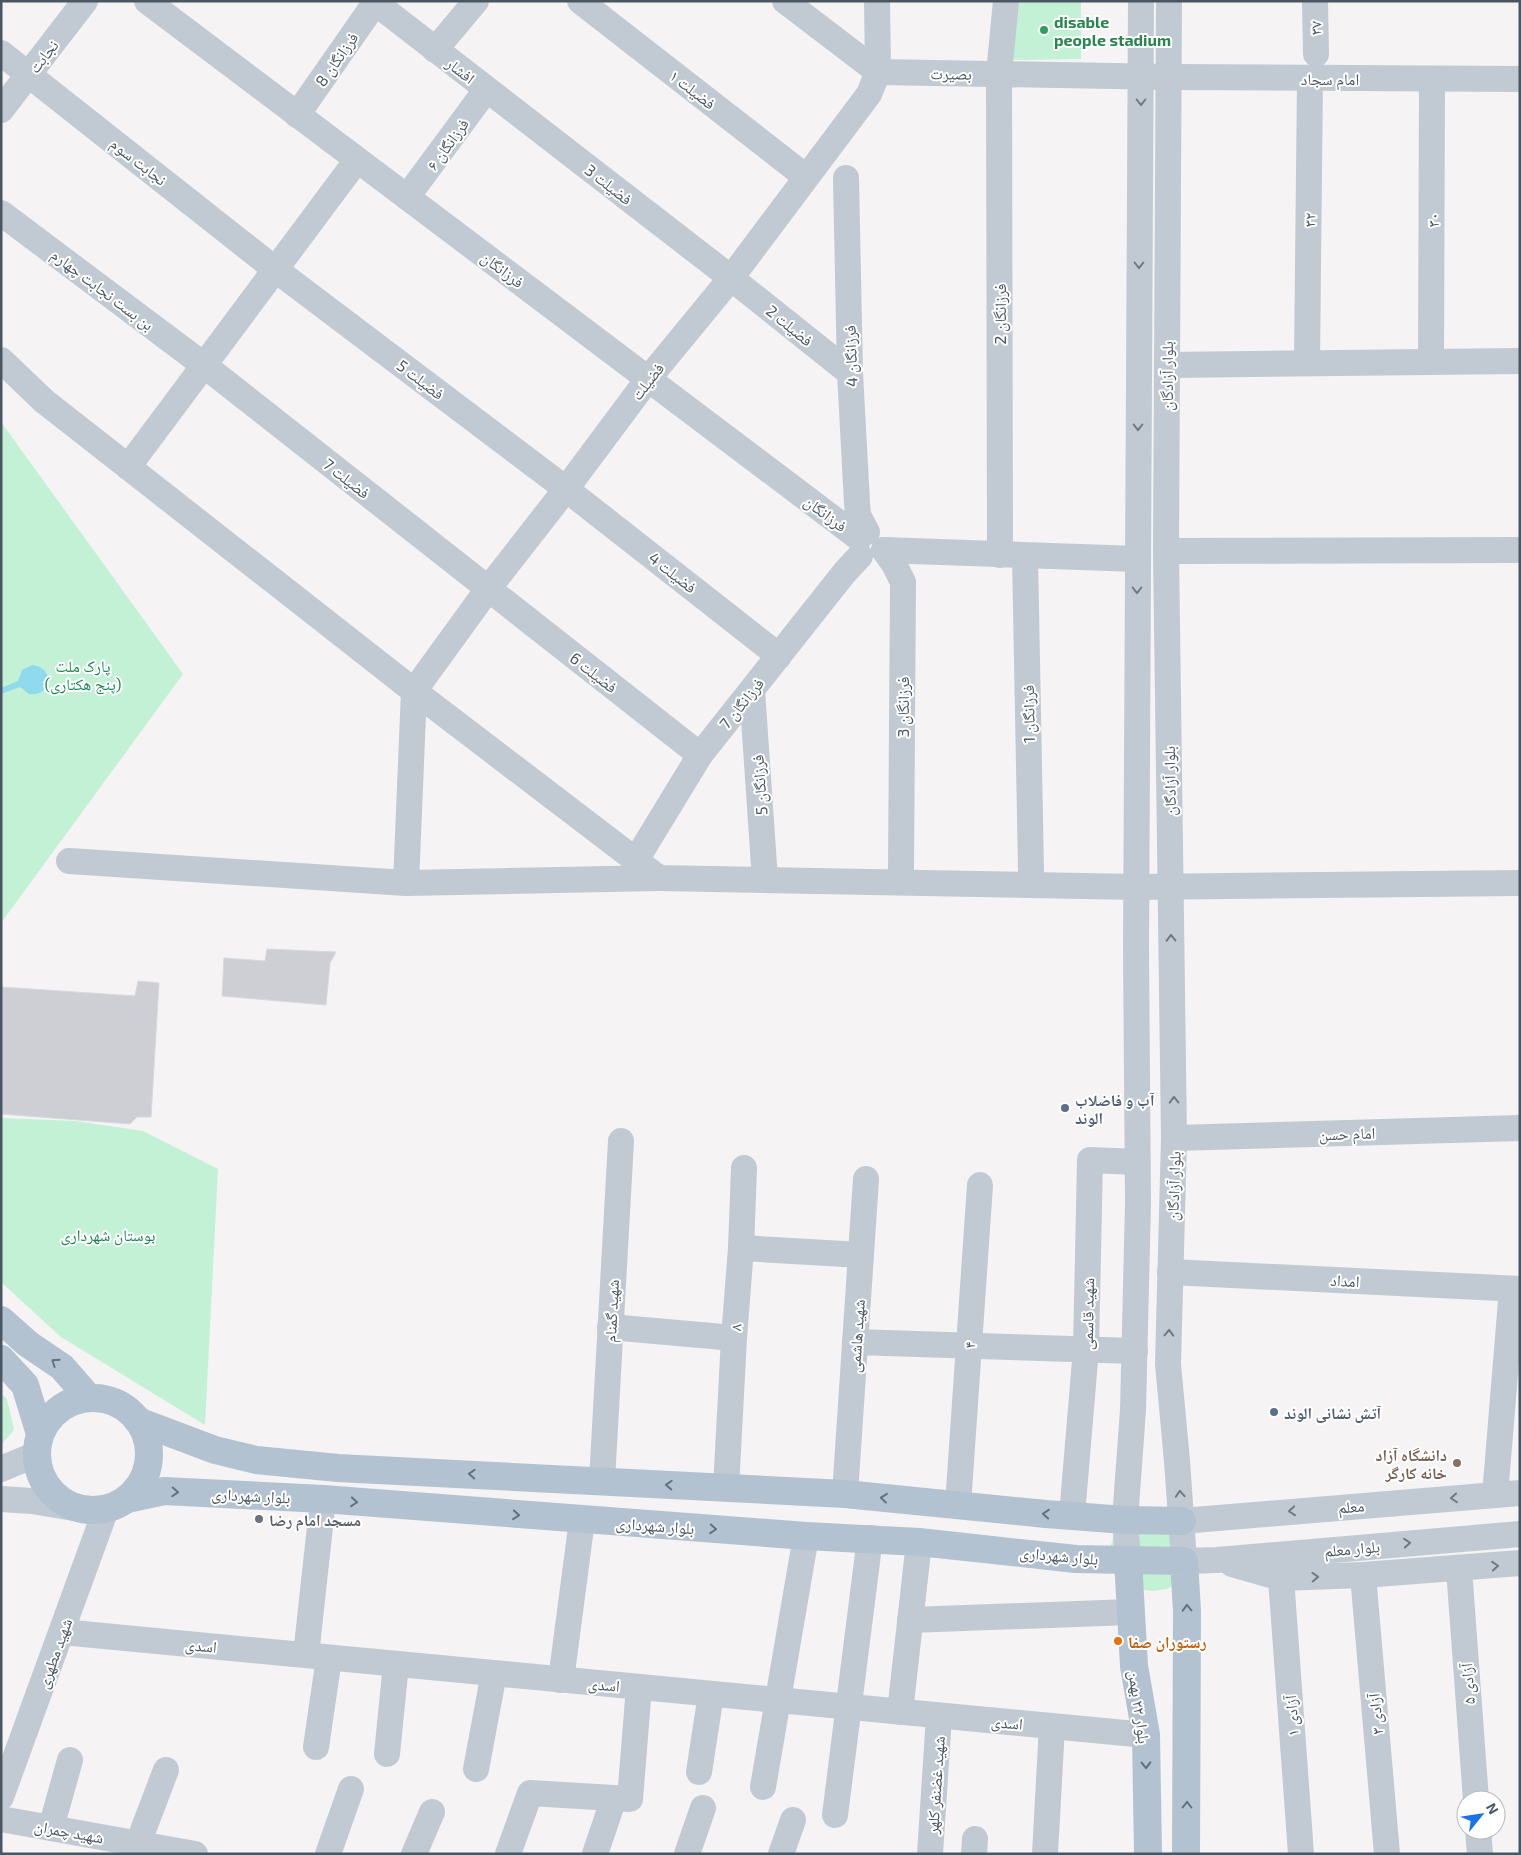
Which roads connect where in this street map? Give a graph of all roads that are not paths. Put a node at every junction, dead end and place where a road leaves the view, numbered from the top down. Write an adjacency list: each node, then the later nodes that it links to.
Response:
1 (85, 1): 16 (street, نجابت)
2 (147, 1): 24 (street, فرزانگان)
3 (476, 1): 12 (street)
4 (580, 1): 26 (street, فضیلت ۱)
5 (785, 1): 15 (street)
6 (877, 1): 15 (street)
7 (1006, 1): 17 (street, فرزانگان 2)
8 (1141, 1): 18 (street, بلوار آزادگان)
9 (1168, 1): 19 (street, بلوار آزادگان)
10 (1315, 1): 14 (street, ۳۷)
11 (374, 2): 12 (street, افشار); 24 (street, فرزانگان 8)
12 (435, 50): 22 (street, افشار)
13 (1, 54): 16 (street, نجابت سوم)
14 (1313, 66): 19 (street, امام سجاد); 20 (street, امام سجاد); 34 (street, ۳۲)
15 (878, 72): 17 (street, بصیرت); 26 (street, فضیلت)
16 (29, 74): 23 (street, نجابت); 30 (street, نجابت سوم)
17 (998, 74): 18 (street, بصیرت); 45 (street, فرزانگان 2)
18 (1141, 76): 19 (street, امام سجاد); 46 (street, بلوار آزادگان, one-way to 46)
19 (1169, 77): 36 (street, بلوار آزادگان)
20 (1432, 79): 21 (street, امام سجاد); 35 (street, ۳۰)
21 (1520, 80)
22 (486, 90): 28 (street, فرزانگان ۶); 31 (street, فضیلت 3)
23 (1, 110)
24 (297, 114): 25 (street, فرزانگان)
25 (357, 160): 28 (street, فرزانگان); 30 (street)
26 (806, 178): 31 (street, فضیلت)
27 (846, 178): 38 (street, فرزانگان 4)
28 (408, 198): 39 (street, فرزانگان)
29 (1, 213): 37 (street, بن بست نجابت چهارم)
30 (276, 270): 37 (street); 41 (street, فضیلت 5)
31 (731, 278): 38 (street, فضیلت 2); 39 (street, فضیلت)
32 (1, 360): 40 (street)
33 (1520, 361): 35 (street)
34 (1307, 362): 35 (street); 36 (street)
35 (1431, 362)
36 (1167, 365): 44 (street, بلوار آزادگان)
37 (205, 366): 40 (street); 47 (street, فضیلت 7)
38 (850, 373): 42 (street, فرزانگان 4)
39 (648, 379): 41 (street, فضیلت); 42 (street, فرزانگان)
40 (128, 467): 50 (street)
41 (566, 489): 47 (street, فضیلت); 48 (street, فضیلت 4)
42 (868, 544): 45 (street); 48 (street, فرزانگان 7); 54 (street, فرزانگان 3)
43 (1520, 550): 44 (street)
44 (1166, 551): 61 (street, بلوار آزادگان)
45 (1012, 555): 46 (street); 55 (street, فرزانگان 1)
46 (1138, 559): 60 (street, بلوار آزادگان, one-way to 60)
47 (488, 589): 50 (street, فضیلت); 51 (street, فضیلت 6)
48 (779, 656): 49 (street, فرزانگان 7)
49 (752, 690): 51 (street, فرزانگان 7); 57 (street, فرزانگان 5)
50 (414, 691): 52 (street); 58 (street)
51 (700, 755): 52 (street, فرزانگان 7)
52 (636, 860): 56 (street)
53 (70, 861): 58 (street)
54 (901, 869)
55 (1031, 871)
56 (658, 878): 57 (street); 58 (street)
57 (765, 880): 60 (street)
58 (406, 883)
59 (1520, 883): 61 (street)
60 (1136, 887): 61 (street); 65 (street, بلوار آزادگان)
61 (1170, 887): 63 (street, بلوار آزادگان, one-way to 61)
62 (1520, 1128): 63 (street, امام حسن)
63 (1174, 1138): 71 (street, بلوار آزادگان)
64 (621, 1141): 74 (street, شهید گمنام)
65 (1137, 1162): 78 (street, شهید قاسمی); 79 (street, بلوار آزادگان)
66 (744, 1168): 69 (street, ۸)
67 (866, 1179): 70 (street, شهید هاشمی)
68 (980, 1185): 77 (street, ۴)
69 (742, 1248): 70 (street); 75 (street, ۸)
70 (861, 1255): 76 (street, شهید هاشمی)
71 (1170, 1272): 72 (street, امداد); 96 (street, بلوار آزادگان, one-way to 71)
72 (1516, 1289): 88 (street)
73 (1, 1320): 81 (main road, one-way to 73)
74 (610, 1327): 75 (street); 85 (street, شهید گمنام)
75 (734, 1338): 86 (street, ۸)
76 (855, 1342): 77 (street); 87 (street, شهید هاشمی)
77 (969, 1346): 78 (street); 91 (street, ۴)
78 (1086, 1349): 79 (street); 93 (street, شهید قاسمی)
79 (1135, 1351): 95 (street, بلوار آزادگان)
80 (1, 1359): 83 (main road)
81 (88, 1398): 82 (main road); 83 (main road)
82 (138, 1421): 85 (main road, بلوار شهرداری, one-way to 82); 92 (main road)
83 (38, 1444): 84 (street); 92 (main road)
84 (1, 1469)
85 (602, 1481): 86 (main road, بلوار شهرداری, one-way to 85)
86 (726, 1488): 87 (main road, بلوار شهرداری)
87 (845, 1494): 91 (main road, بلوار شهرداری, one-way to 87)
88 (1507, 1494): 96 (street, معلم, one-way to 96)
89 (1, 1499): 92 (street)
90 (323, 1499): 92 (main road, بلوار شهرداری, one-way to 90); 94 (main road, بلوار شهرداری, one-way to 94); 111 (street)
91 (958, 1505): 93 (main road, بلوار شهرداری, one-way to 91)
92 (106, 1506): 110 (street, شهید مطهری)
93 (1072, 1515): 95 (main road, بلوار شهرداری)
94 (582, 1520): 98 (main road, بلوار شهرداری, one-way to 98); 114 (street)
95 (1125, 1520): 96 (main road, بلوار شهرداری); 101 (street, بلوار آزادگان)
96 (1182, 1521): 102 (street, بلوار آزادگان)
97 (1520, 1534): 103 (street, بلوار معلم, one-way to 97)
98 (806, 1536): 99 (main road, بلوار شهرداری); 117 (street)
99 (870, 1538): 100 (main road, بلوار شهرداری); 118 (street)
100 (919, 1542): 101 (main road, بلوار شهرداری); 109 (street)
101 (1128, 1560): 102 (main road, بلوار شهرداری); 108 (main road, بلوار ۲۲ بهمن)
102 (1184, 1560): 103 (street, بلوار معلم); 152 (main road, one-way to 102)
103 (1217, 1560): 107 (street)
104 (1520, 1563): 105 (street, one-way to 104)
105 (1459, 1569): 106 (street); 131 (street, آزادی ۵)
106 (1363, 1575): 107 (street, one-way to 106); 154 (street, آزادی ۳)
107 (1281, 1578): 153 (street, آزادی ۱)
108 (1131, 1612): 109 (street); 122 (main road, بلوار ۲۲ بهمن)
109 (910, 1620): 119 (street)
110 (62, 1632): 111 (street, اسدی); 132 (street, شهید مطهری)
111 (318, 1656): 112 (street, اسدی); 123 (street)
112 (396, 1664): 113 (street, اسدی); 124 (street)
113 (494, 1673): 114 (street, اسدی); 126 (street)
114 (561, 1680): 115 (street, اسدی)
115 (639, 1687): 116 (street, اسدی); 133 (street)
116 (711, 1694): 117 (street, اسدی); 128 (street)
117 (778, 1700): 118 (street, اسدی); 129 (street)
118 (848, 1707): 119 (street, اسدی); 136 (street)
119 (900, 1712): 120 (street, اسدی)
120 (939, 1716): 121 (street, اسدی); 149 (street, شهید غضنفر کلهر)
121 (1052, 1726): 122 (street, اسدی); 150 (street)
122 (1146, 1735): 151 (main road, بلوار ۲۲ بهمن, one-way to 151)
123 (316, 1747)
124 (387, 1754)
125 (70, 1760): 139 (street)
126 (476, 1769)
127 (166, 1770): 141 (street)
128 (699, 1772)
129 (763, 1787)
130 (351, 1789): 143 (street)
131 (1475, 1790)
132 (1, 1796)
133 (614, 1798): 145 (street); 146 (street)
134 (703, 1808): 147 (street)
135 (432, 1812): 144 (street)
136 (835, 1815)
137 (1, 1819): 139 (street, شهید چمران)
138 (793, 1820): 148 (street)
139 (51, 1828): 141 (street, شهید چمران)
140 (1479, 1840): 155 (street)
141 (136, 1848): 142 (street, شهید چمران)
142 (195, 1854)
143 (328, 1854)
144 (414, 1854)
145 (508, 1854)
146 (595, 1854)
147 (687, 1854)
148 (781, 1854)
149 (930, 1854)
150 (1045, 1854)
151 (1148, 1854)
152 (1186, 1854)
153 (1301, 1854)
154 (1387, 1854)
155 (1480, 1854)

